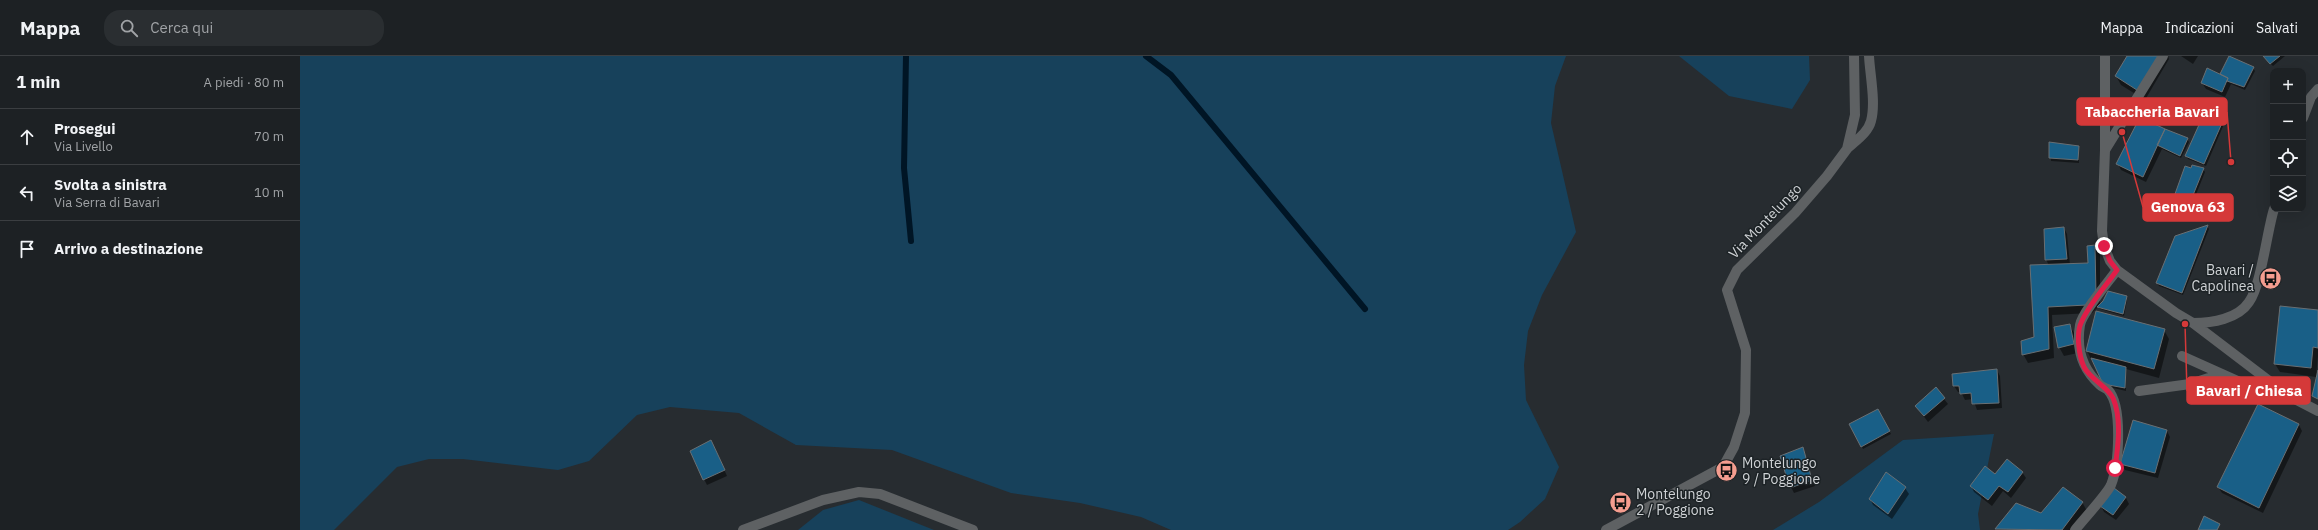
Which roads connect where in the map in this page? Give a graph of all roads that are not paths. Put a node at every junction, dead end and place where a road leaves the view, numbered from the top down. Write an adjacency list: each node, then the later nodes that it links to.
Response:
1 (1854, 56): 7 (street, Via Montelungo)
2 (1869, 56): 7 (street)
3 (2105, 56): 8 (street)
4 (2163, 56): 8 (street)
5 (2318, 89): 6 (street)
6 (2306, 110)
7 (1847, 149): 19 (street, Via Montelungo)
8 (2105, 150): 10 (street)
9 (2273, 212): 11 (street)
10 (2117, 270): 11 (street); 20 (street)
11 (2194, 323): 14 (street)
12 (2182, 356): 13 (street)
13 (2221, 374): 14 (street); 15 (street)
14 (2277, 387): 16 (street)
15 (2139, 391)
16 (2318, 411)
17 (743, 530): 18 (street)
18 (973, 530)
19 (1606, 530)
20 (2075, 530)

